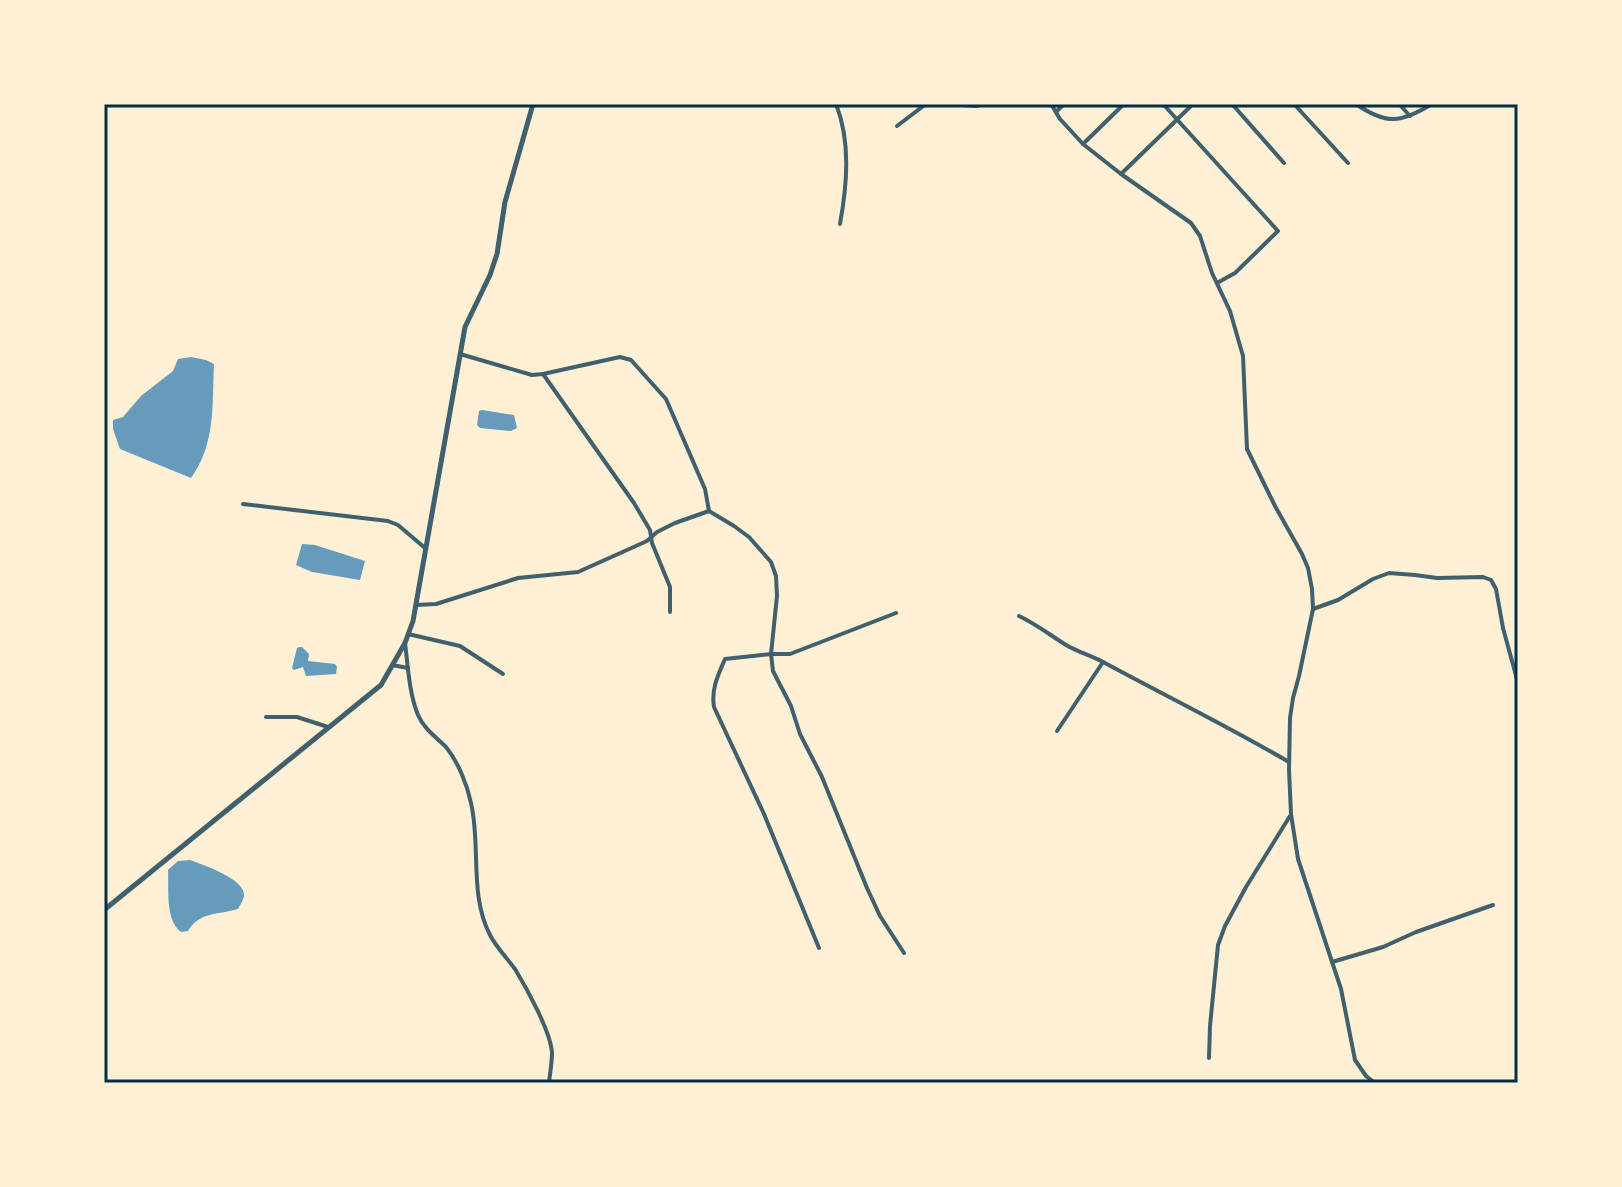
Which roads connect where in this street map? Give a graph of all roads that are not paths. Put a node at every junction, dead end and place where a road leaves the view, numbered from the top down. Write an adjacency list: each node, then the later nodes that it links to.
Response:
1 (533, 104): 26 (street)
2 (836, 104): 24 (street)
3 (926, 104): 19 (street)
4 (948, 104): 5 (street)
5 (982, 104)
6 (1051, 104): 16 (street)
7 (1064, 104): 16 (street)
8 (1124, 104): 20 (street)
9 (1163, 104): 18 (street)
10 (1193, 104): 18 (street)
11 (1232, 104): 21 (street)
12 (1294, 104): 22 (street)
13 (1356, 104): 17 (street)
14 (1399, 104): 17 (street)
15 (1432, 104): 17 (street)
16 (1056, 112): 20 (street)
17 (1410, 116)
18 (1177, 118): 23 (street); 25 (street)
19 (897, 126)
20 (1083, 144): 23 (street)
21 (1284, 163)
22 (1348, 163)
23 (1121, 174): 25 (street)
24 (840, 224)
25 (1217, 283): 33 (street)
26 (460, 354): 27 (street); 31 (street)
27 (543, 374): 29 (street); 30 (street)
28 (243, 504): 31 (street)
29 (709, 511): 30 (street); 39 (street)
30 (651, 537): 32 (street); 34 (street)
31 (425, 548): 32 (street)
32 (416, 605): 37 (street)
33 (1313, 609): 44 (street); 48 (street)
34 (670, 612)
35 (896, 613): 39 (street)
36 (1019, 616): 40 (street)
37 (408, 634): 38 (street); 43 (street)
38 (405, 643): 41 (street); 42 (street)
39 (771, 654): 52 (street); 53 (street)
40 (1103, 662): 47 (street); 48 (street)
41 (392, 665): 42 (street); 46 (street)
42 (408, 668): 56 (street)
43 (503, 674)
44 (1518, 683)
45 (266, 717): 46 (street)
46 (328, 727): 51 (street)
47 (1057, 731)
48 (1289, 762): 49 (street)
49 (1291, 814): 54 (street); 55 (street)
50 (1493, 905): 54 (street)
51 (104, 910)
52 (819, 948)
53 (904, 953)
54 (1332, 962): 57 (street)
55 (1209, 1058)
56 (549, 1083)
57 (1375, 1083)

